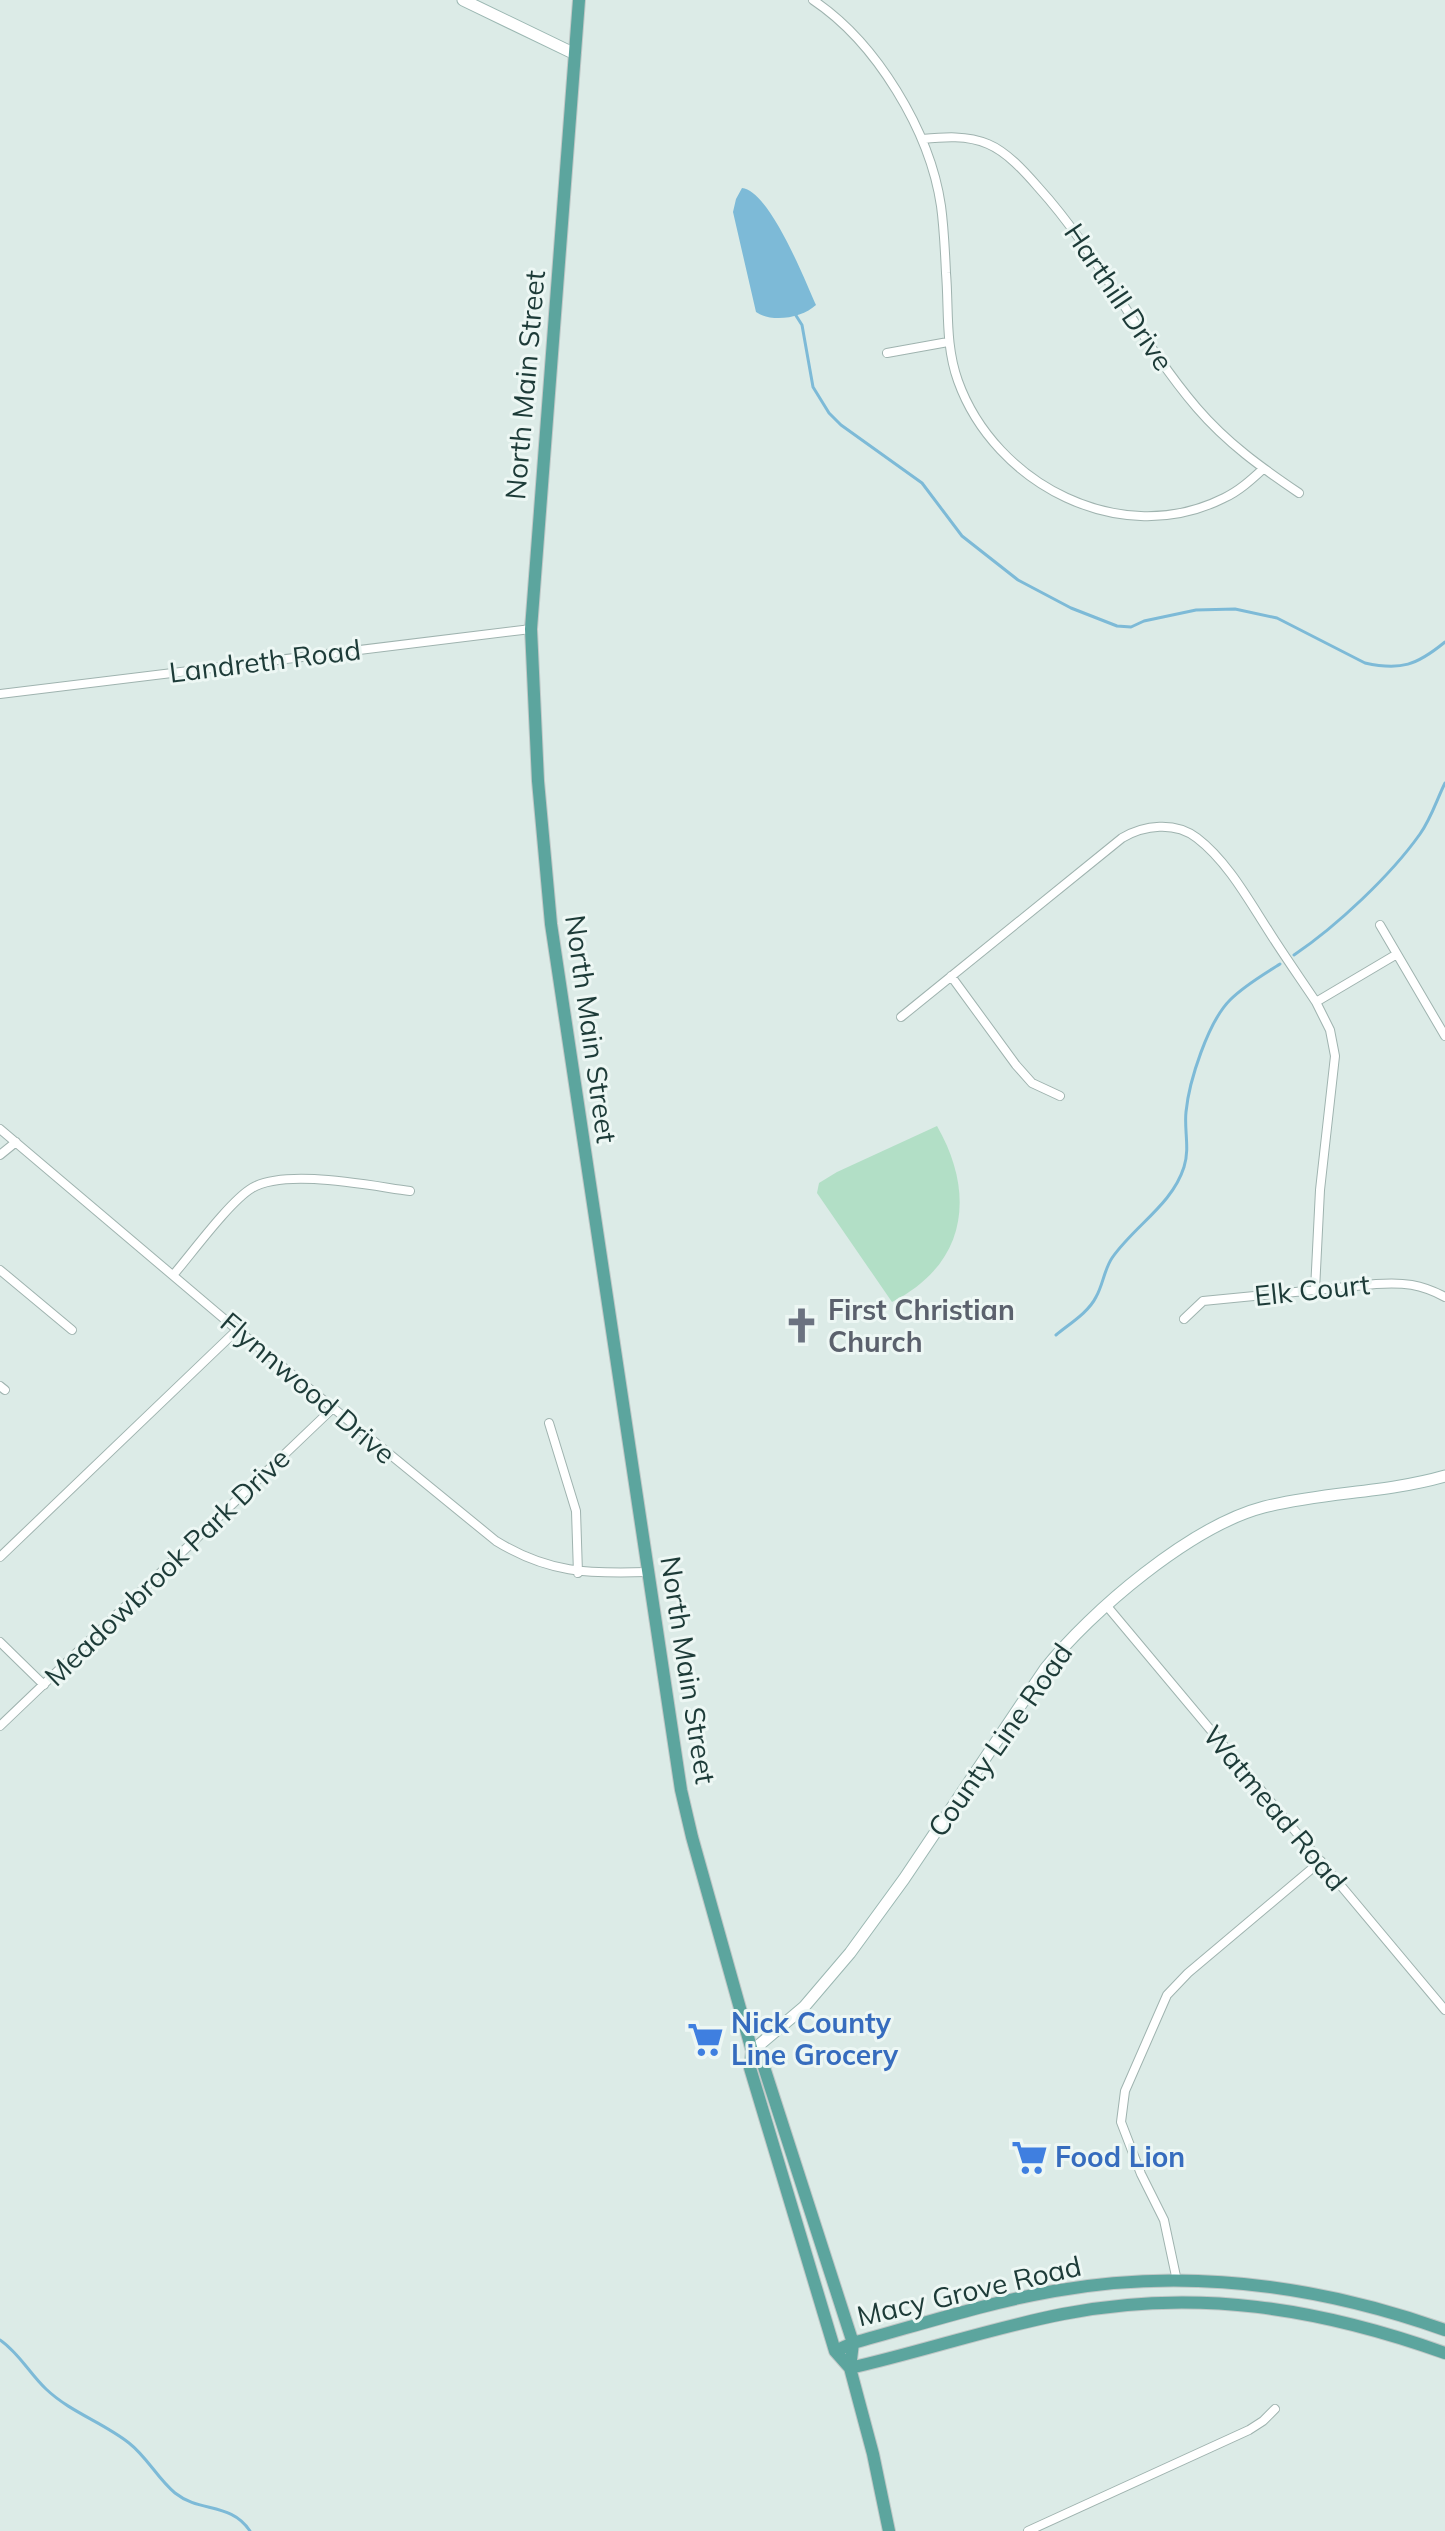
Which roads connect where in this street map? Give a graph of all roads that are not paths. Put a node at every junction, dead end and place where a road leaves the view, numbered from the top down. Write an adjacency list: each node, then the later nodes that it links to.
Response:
1 (463, 0): 4 (street)
2 (579, 0): 4 (main road, North Main Street)
3 (813, 0): 5 (street)
4 (575, 54): 10 (main road, North Main Street)
5 (922, 139): 6 (street); 8 (street, Harthill Drive)
6 (948, 342): 7 (street); 8 (street)
7 (887, 353)
8 (1263, 469): 9 (street, Harthill Drive)
9 (1299, 493)
10 (531, 629): 11 (street, Landreth Road); 34 (main road, North Main Street)
11 (0, 694)
12 (1380, 925): 13 (street)
13 (1397, 954): 15 (street); 17 (street)
14 (951, 976): 15 (street); 16 (street); 18 (street)
15 (1316, 1002): 25 (street)
16 (901, 1017)
17 (1445, 1036)
18 (1060, 1096)
19 (0, 1129): 20 (street, Flynnwood Drive)
20 (16, 1142): 21 (street); 24 (street, Flynnwood Drive)
21 (0, 1155)
22 (410, 1191): 24 (street)
23 (0, 1270): 28 (street)
24 (174, 1274): 29 (street, Flynnwood Drive)
25 (1315, 1290): 26 (street, Elk Court); 27 (street, Elk Court)
26 (1445, 1297)
27 (1184, 1319)
28 (72, 1330)
29 (237, 1330): 30 (street, Flynnwood Drive); 33 (street)
30 (333, 1408): 35 (street, Flynnwood Drive); 38 (street, Meadowbrook Park Drive)
31 (549, 1423): 35 (street)
32 (1445, 1476): 36 (street, County Line Road)
33 (0, 1557)
34 (648, 1572): 35 (street, Flynnwood Drive); 42 (main road, North Main Street)
35 (578, 1573)
36 (1106, 1605): 40 (street, Watmead Road); 42 (street, County Line Road)
37 (0, 1642): 38 (street)
38 (44, 1685): 39 (street, Meadowbrook Park Drive)
39 (0, 1726)
40 (1321, 1861): 41 (street, Watmead Road); 43 (street)
41 (1445, 2010)
42 (752, 2051): 45 (main road, North Main Street); 46 (main road, North Main Street)
43 (1177, 2281): 44 (main road, Macy Grove Road); 45 (main road, Macy Grove Road)
44 (1445, 2330)
45 (853, 2343): 46 (main road, Macy Grove Road); 48 (main road, North Main Street)
46 (835, 2351): 48 (main road, North Main Street)
47 (1445, 2353): 48 (main road, Macy Grove Road)
48 (850, 2368): 50 (main road, North Main Street)
49 (1275, 2409): 51 (street)
50 (889, 2531)
51 (1028, 2531)

